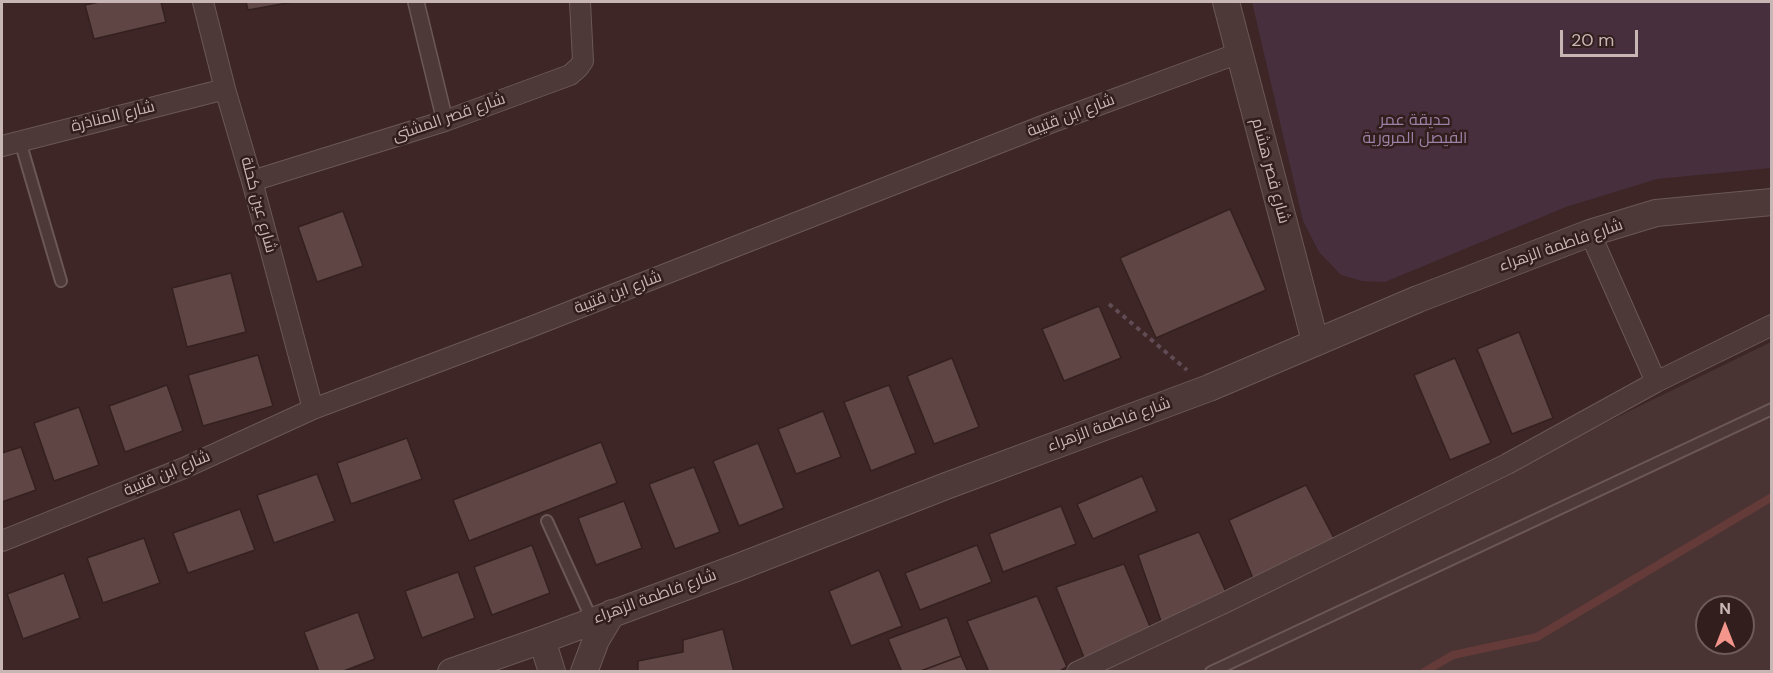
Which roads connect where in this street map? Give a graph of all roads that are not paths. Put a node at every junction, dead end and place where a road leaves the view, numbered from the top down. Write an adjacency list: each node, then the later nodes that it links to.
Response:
1 (203, 2): 6 (street, شارع عين كحلة)
2 (416, 2): 7 (street)
3 (580, 2): 7 (street, شارع قصر المشتى)
4 (1226, 2): 5 (street, شارع قصر هشام)
5 (1239, 53): 14 (street, شارع قصر هشام); 16 (street, شارع ابن قتيبة)
6 (225, 89): 8 (street, شارع المناذرة); 9 (street, شارع عين كحلة)
7 (446, 121): 9 (street, شارع قصر المشتى)
8 (11, 143): 12 (lane)
9 (252, 181): 16 (street, شارع عين كحلة)
10 (1772, 202): 11 (street, شارع فاطمة الزهراء)
11 (1590, 233): 14 (street, شارع فاطمة الزهراء); 15 (street)
12 (61, 281)
13 (1772, 326): 15 (street)
14 (1315, 341): 20 (street, شارع فاطمة الزهراء)
15 (1656, 382): 26 (street)
16 (313, 409): 19 (street, شارع ابن قتيبة)
17 (1772, 409): 27 (lane)
18 (547, 522): 20 (lane)
19 (2, 541)
20 (602, 617): 21 (street, شارع فاطمة الزهراء); 25 (street)
21 (542, 640): 22 (street, شارع فاطمة الزهراء); 24 (street)
22 (490, 666): 23 (street, شارع فاطمة الزهراء)
23 (451, 672)
24 (552, 672)
25 (585, 672)
26 (1077, 672)
27 (1211, 672)

